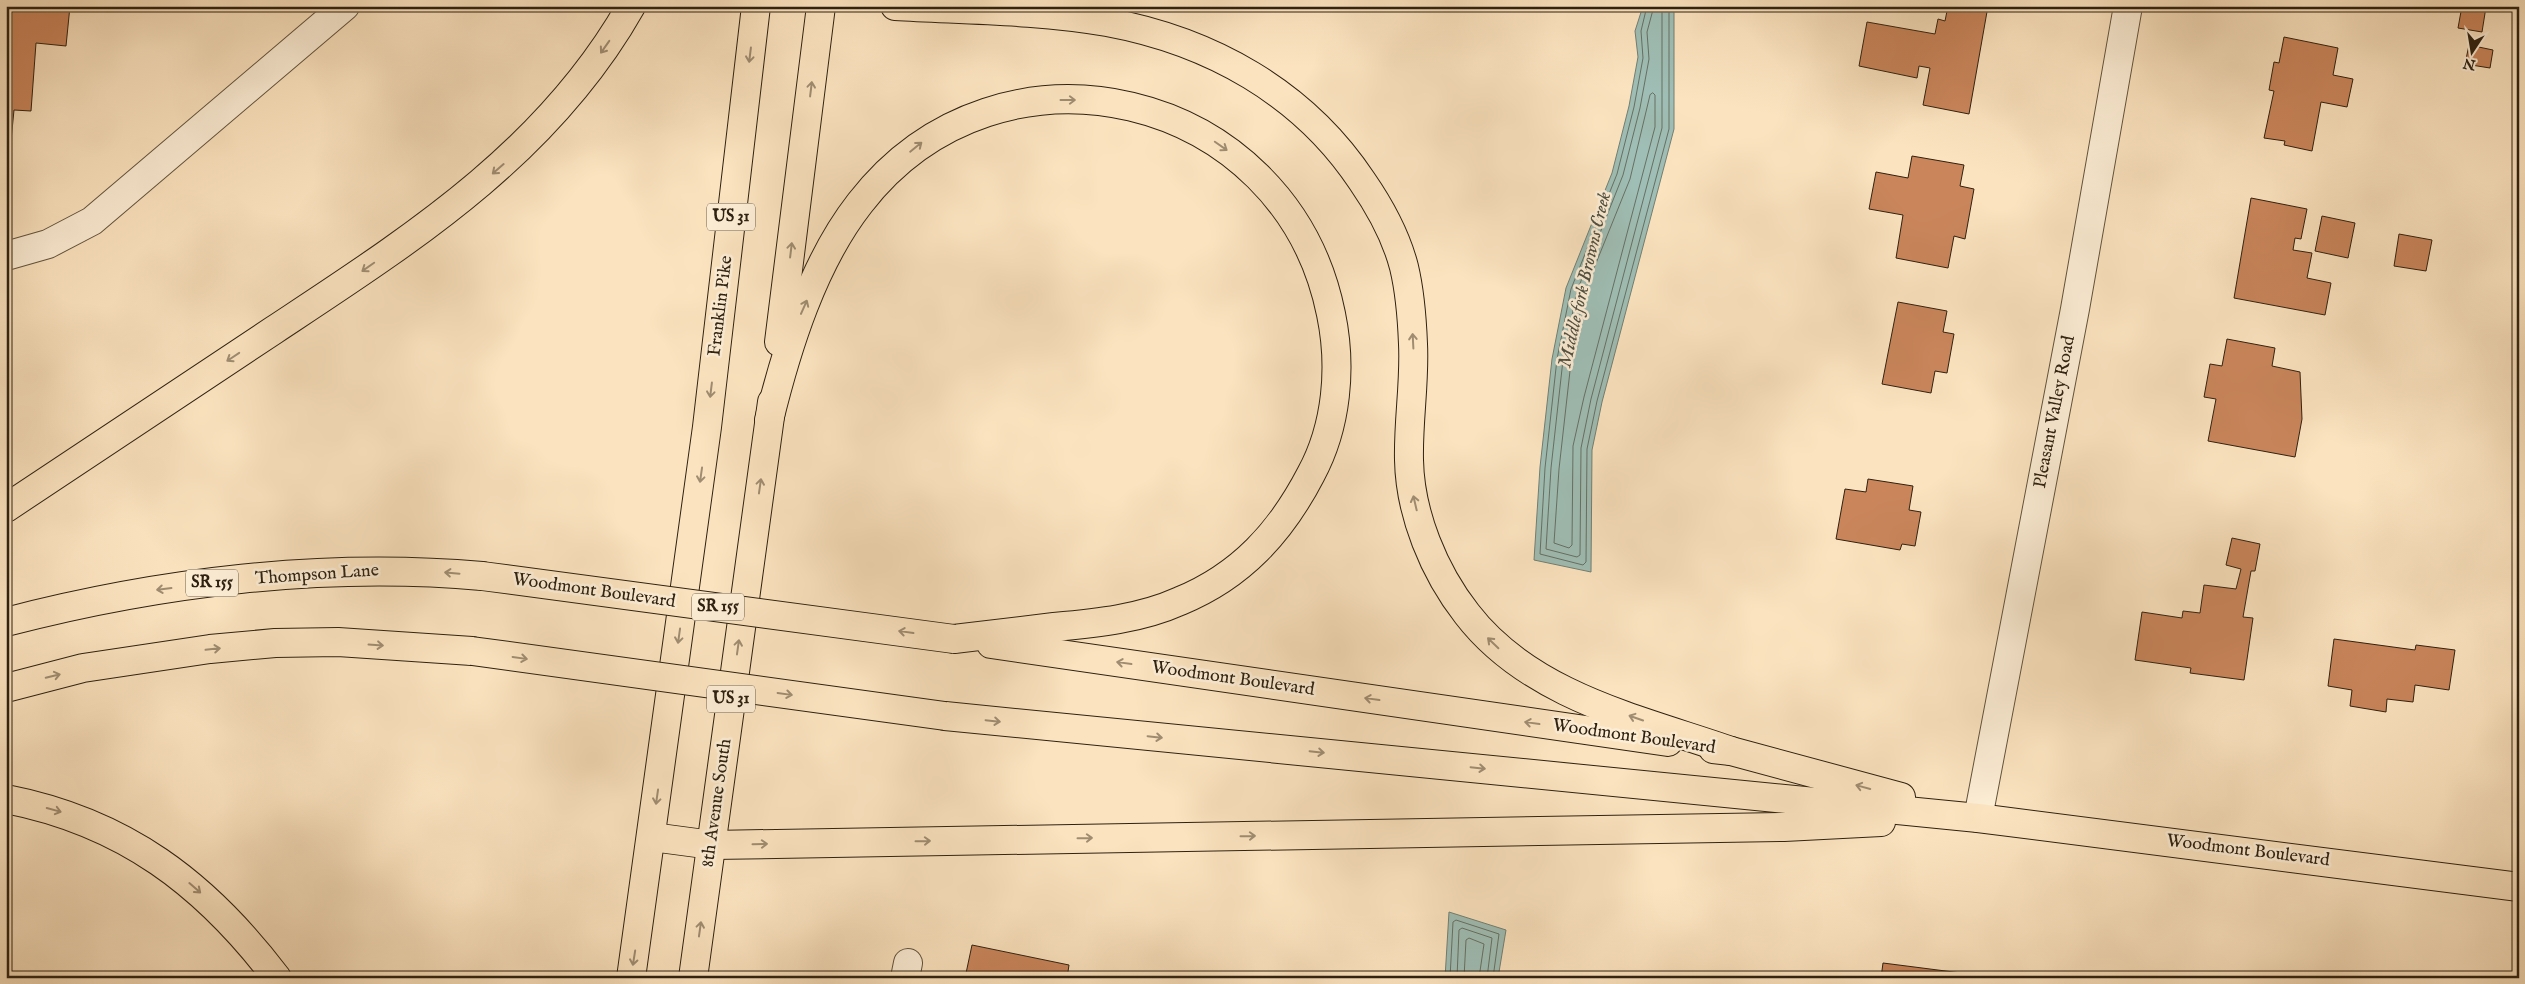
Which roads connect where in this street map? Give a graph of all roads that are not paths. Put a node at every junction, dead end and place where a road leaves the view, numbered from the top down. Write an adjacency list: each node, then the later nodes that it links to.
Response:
1 (345, 6): 8 (street)
2 (631, 6): 10 (main road, one-way to 10)
3 (756, 6): 18 (main road, Franklin Pike / US 31, one-way to 18)
4 (821, 6): 9 (main road, US 31, one-way to 4)
5 (895, 6): 7 (main road)
6 (2128, 6): 17 (street, Pleasant Valley Road)
7 (1057, 11): 15 (main road, one-way to 7)
8 (6, 256)
9 (769, 420): 13 (main road, one-way to 13); 19 (main road, 8th Avenue South / US 31, one-way to 9)
10 (6, 508)
11 (482, 576): 12 (main road, Thompson Lane / SR 155, one-way to 12); 13 (main road, Woodmont Boulevard / SR 155, one-way to 11, bridge)
12 (6, 622)
13 (954, 639): 15 (main road, Woodmont Boulevard, one-way to 13)
14 (6, 688): 17 (main road, Woodmont Boulevard, one-way to 17, bridge)
15 (1731, 751): 17 (main road, Woodmont Boulevard, one-way to 15)
16 (6, 799): 21 (main road, one-way to 21)
17 (1978, 818): 19 (main road, one-way to 17); 20 (main road, Woodmont Boulevard)
18 (652, 837): 19 (main road); 22 (main road, US 31, one-way to 22)
19 (712, 844): 23 (main road, 8th Avenue South / US 31, one-way to 19)
20 (2519, 887)
21 (277, 978)
22 (631, 978)
23 (693, 978)

